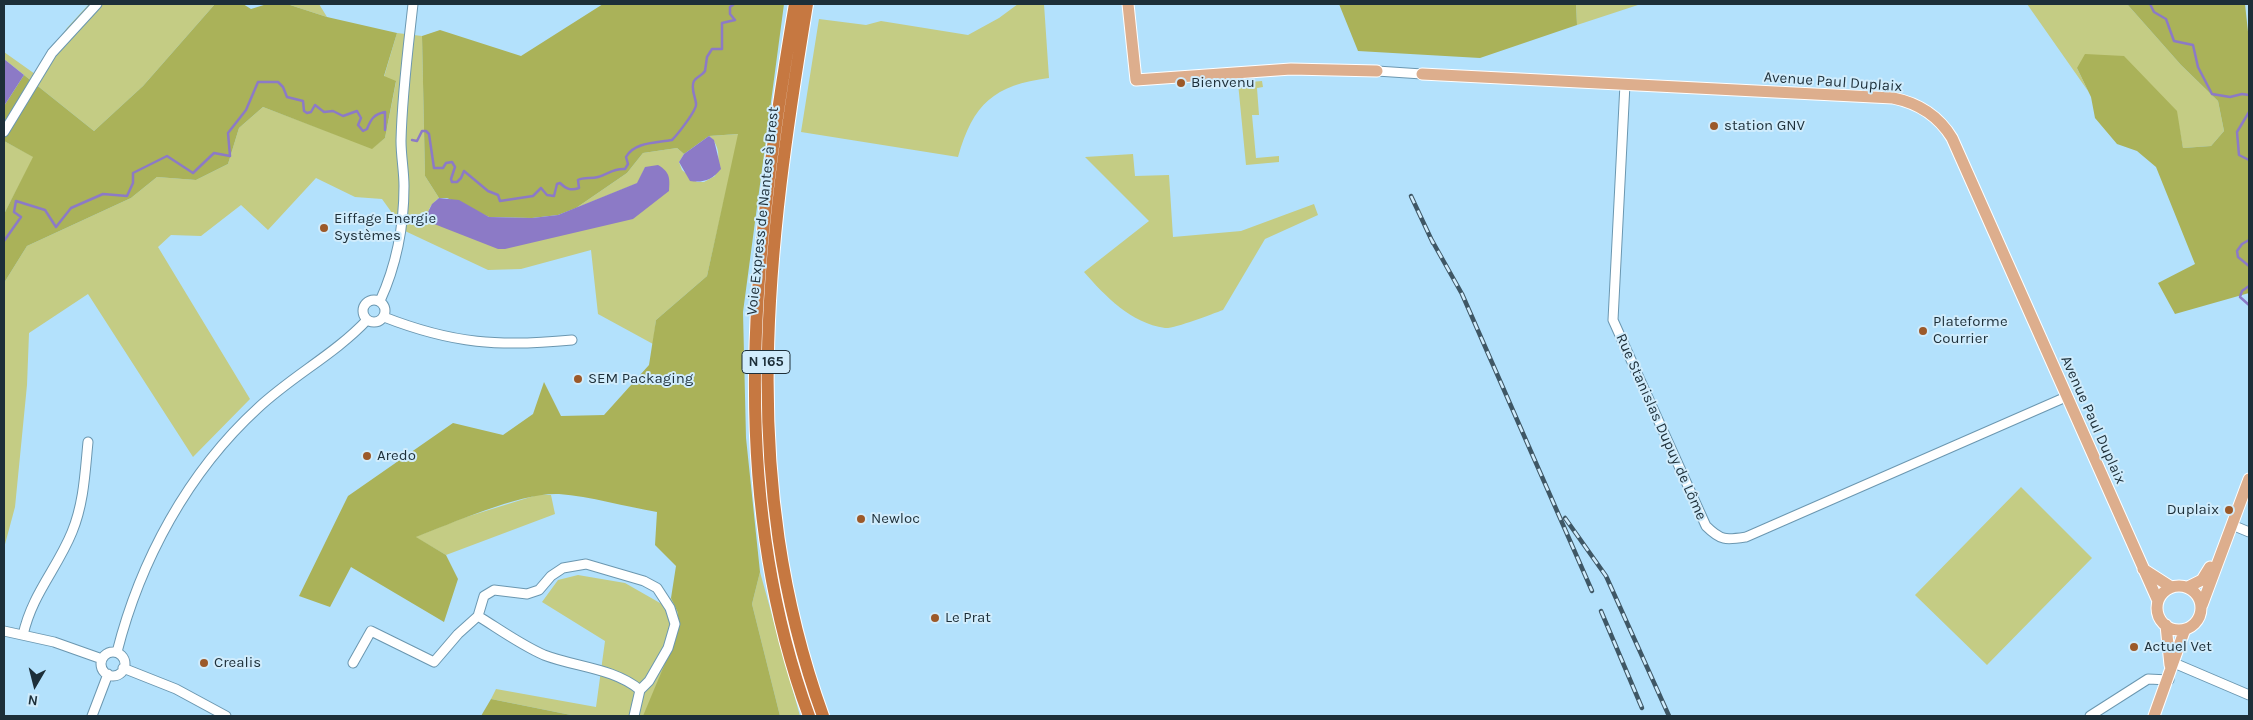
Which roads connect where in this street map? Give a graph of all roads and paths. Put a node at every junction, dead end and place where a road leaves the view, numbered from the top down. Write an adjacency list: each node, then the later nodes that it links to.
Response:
1 (97, 4): 9 (street)
2 (412, 4): 10 (street)
3 (795, 4): 41 (highway, Voie Express de Nantes à Brest / N 165)
4 (807, 4): 42 (highway, Voie Express de Nantes à Brest / N 165)
5 (1128, 4): 6 (main road)
6 (1376, 71): 7 (street, Avenue Paul Duplaix)
7 (1422, 74): 8 (main road, Avenue Paul Duplaix)
8 (1625, 84): 14 (main road, Avenue Paul Duplaix); 14 (street, Rue Stanislas Dupuy de Lôme)
9 (4, 132)
10 (380, 301): 11 (street); 12 (street)
11 (384, 317): 12 (street); 13 (street)
12 (367, 320): 30 (street)
13 (572, 340)
14 (2066, 397): 20 (main road, Avenue Paul Duplaix)
15 (88, 442): 29 (street)
16 (2249, 479): 17 (main road)
17 (2232, 525): 18 (street); 19 (main road)
18 (2249, 532)
19 (2219, 554): 22 (main road); 24 (main road)
20 (2143, 568): 21 (main road); 23 (main road, Avenue Paul Duplaix)
21 (2171, 587): 22 (main road); 23 (main road)
22 (2188, 587): 24 (main road)
23 (2158, 601): 26 (main road)
24 (2202, 605): 27 (main road)
25 (478, 616): 32 (street); 36 (street); 36 (street)
26 (2166, 625): 27 (main road); 34 (main road)
27 (2185, 629): 34 (main road)
28 (4, 631): 29 (street)
29 (23, 635): 31 (street)
30 (116, 652): 31 (street); 33 (street)
31 (102, 659): 35 (street)
32 (352, 663)
33 (123, 668): 35 (street); 39 (street)
34 (2171, 671): 37 (street); 43 (street); 44 (main road)
35 (108, 674): 38 (street)
36 (640, 690): 40 (street)
37 (2249, 695)
38 (92, 716)
39 (226, 716)
40 (634, 716)
41 (810, 716)
42 (823, 716)
43 (2090, 716)
44 (2154, 716)

